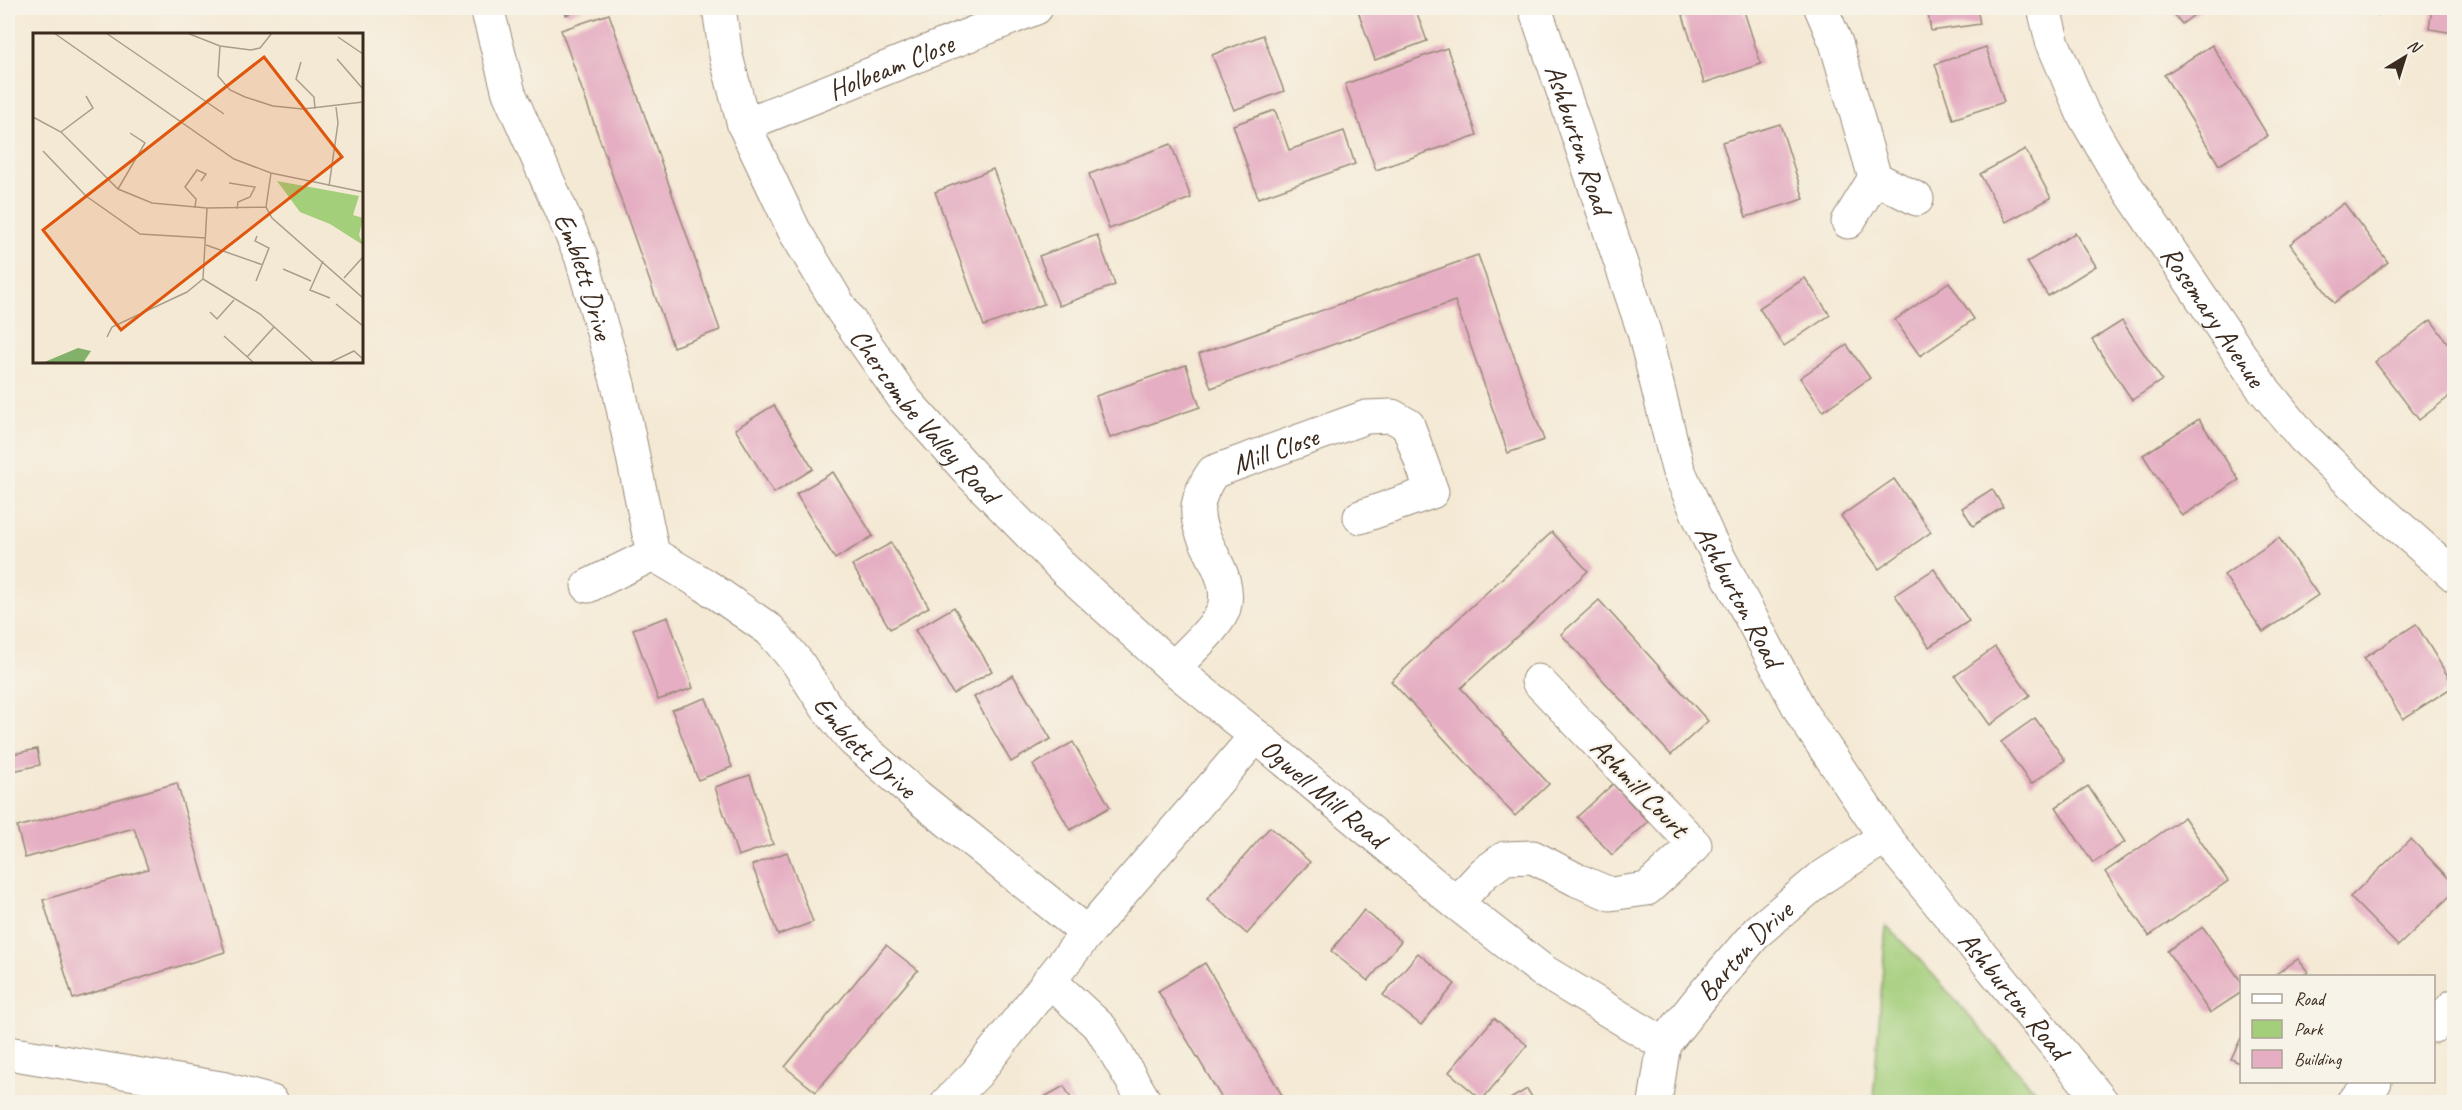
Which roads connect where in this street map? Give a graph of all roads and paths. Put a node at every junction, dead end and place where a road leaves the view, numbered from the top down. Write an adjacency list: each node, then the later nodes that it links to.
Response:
1 (487, 8): 12 (street, Emblett Drive)
2 (719, 8): 7 (street, Chercombe Valley Road)
3 (1036, 8): 7 (street, Holbeam Close)
4 (1535, 8): 18 (street, Ashburton Road)
5 (1821, 8): 8 (street)
6 (2044, 8): 13 (street, Rosemary Avenue)
7 (744, 125): 15 (street, Chercombe Valley Road)
8 (1875, 178): 9 (street); 10 (street)
9 (1917, 199)
10 (1848, 222)
11 (1360, 517): 15 (street, Mill Close)
12 (653, 554): 14 (street); 20 (street, Emblett Drive)
13 (2454, 575)
14 (588, 586)
15 (1173, 669): 17 (street, Chercombe Valley Road)
16 (1538, 681): 19 (street, Ashmill Court)
17 (1256, 736): 19 (street, Ogwell Mill Road); 20 (street, Ogwell Mill Road)
18 (1885, 837): 24 (street, Barton Drive); 31 (street, Ashburton Road)
19 (1456, 903): 24 (street, Ogwell Mill Road)
20 (1087, 933): 21 (street, Ogwell Mill Road)
21 (1049, 980): 28 (street, Ogwell Mill Road); 29 (street)
22 (2454, 1006): 23 (street)
23 (2435, 1024)
24 (1664, 1044): 30 (street)
25 (8, 1053): 27 (street)
26 (2374, 1083): 32 (street)
27 (272, 1102)
28 (948, 1102)
29 (1144, 1102)
30 (1655, 1102)
31 (2102, 1102)
32 (2353, 1102)

